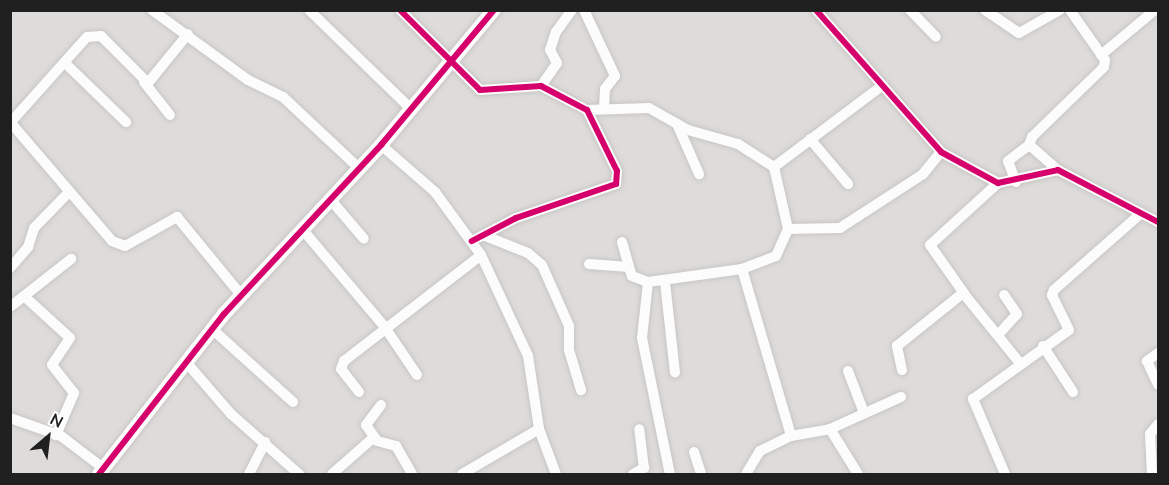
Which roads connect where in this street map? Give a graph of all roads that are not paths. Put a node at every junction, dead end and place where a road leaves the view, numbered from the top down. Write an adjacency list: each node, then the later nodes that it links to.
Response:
1 (152, 10): 13 (street)
2 (309, 10): 22 (street)
3 (400, 10): 16 (street)
4 (494, 10): 16 (street)
5 (572, 10): 20 (street)
6 (584, 10): 21 (street)
7 (816, 10): 19 (street)
8 (910, 10): 14 (street)
9 (985, 10): 10 (street)
10 (1060, 10)
11 (1070, 10): 15 (street)
12 (1155, 10): 15 (street)
13 (188, 34): 18 (street); 33 (street)
14 (936, 37)
15 (1101, 55): 30 (street)
16 (452, 61): 20 (street); 22 (street)
17 (65, 63): 18 (street); 25 (street); 26 (street)
18 (144, 82): 24 (street)
19 (883, 85): 28 (street); 31 (street)
20 (541, 86): 23 (street)
21 (604, 107): 23 (street); 27 (street)
22 (411, 109): 29 (street)
23 (587, 110): 45 (street)
24 (170, 115)
25 (126, 122)
26 (11, 123): 39 (street)
27 (676, 123): 32 (street); 35 (street)
28 (810, 139): 32 (street); 38 (street)
29 (381, 145): 33 (street); 47 (street)
30 (1029, 145): 34 (street); 36 (street)
31 (941, 153): 37 (street); 44 (street)
32 (774, 167): 44 (street)
33 (359, 168): 40 (street)
34 (1058, 170): 36 (street); 41 (street)
35 (699, 174)
36 (1016, 182): 37 (street)
37 (998, 183): 57 (street)
38 (848, 184)
39 (69, 192): 53 (street); 58 (street)
40 (330, 199): 43 (street); 46 (street)
41 (1139, 215): 42 (street); 65 (street)
42 (1158, 222)
43 (302, 229): 58 (street); 62 (street)
44 (788, 229): 54 (street)
45 (483, 235): 47 (street); 74 (street)
46 (364, 239)
47 (472, 241): 49 (street)
48 (622, 242): 52 (street)
49 (481, 255): 62 (street); 83 (street)
50 (71, 259): 60 (street)
51 (589, 264): 52 (street)
52 (628, 267): 55 (street)
53 (10, 268)
54 (742, 268): 56 (street); 87 (street)
55 (648, 282): 56 (street); 100 (street)
56 (665, 282): 71 (street)
57 (963, 293): 64 (street); 70 (street)
58 (241, 295): 63 (street)
59 (1004, 295): 64 (street)
60 (24, 296): 61 (street); 86 (street)
61 (10, 307)
62 (384, 326): 72 (street); 75 (street)
63 (212, 329): 67 (street); 78 (street)
64 (998, 335): 68 (street)
65 (1043, 346): 68 (street); 76 (street)
66 (1158, 353): 73 (street)
67 (186, 362): 89 (street); 91 (street)
68 (1019, 362): 92 (street)
69 (848, 370): 80 (street)
70 (902, 370)
71 (675, 372)
72 (417, 375)
73 (1158, 385)
74 (581, 390)
75 (359, 392)
76 (1073, 392)
77 (901, 397): 80 (street)
78 (293, 402)
79 (381, 405): 88 (street)
80 (864, 413): 85 (street)
81 (10, 418): 86 (street)
82 (1158, 424): 104 (street)
83 (539, 429): 97 (street); 98 (street)
84 (639, 429): 99 (street)
85 (830, 429): 87 (street); 103 (street)
86 (56, 435): 91 (street)
87 (791, 436): 102 (street)
88 (374, 437): 95 (street); 96 (street)
89 (265, 442): 93 (street); 94 (street)
90 (694, 452): 101 (street)
91 (101, 471)
92 (1000, 473)
93 (249, 474)
94 (299, 474)
95 (332, 474)
96 (412, 474)
97 (462, 474)
98 (556, 474)
99 (633, 474)
100 (670, 474)
101 (701, 474)
102 (746, 474)
103 (858, 474)
104 (1152, 474)

